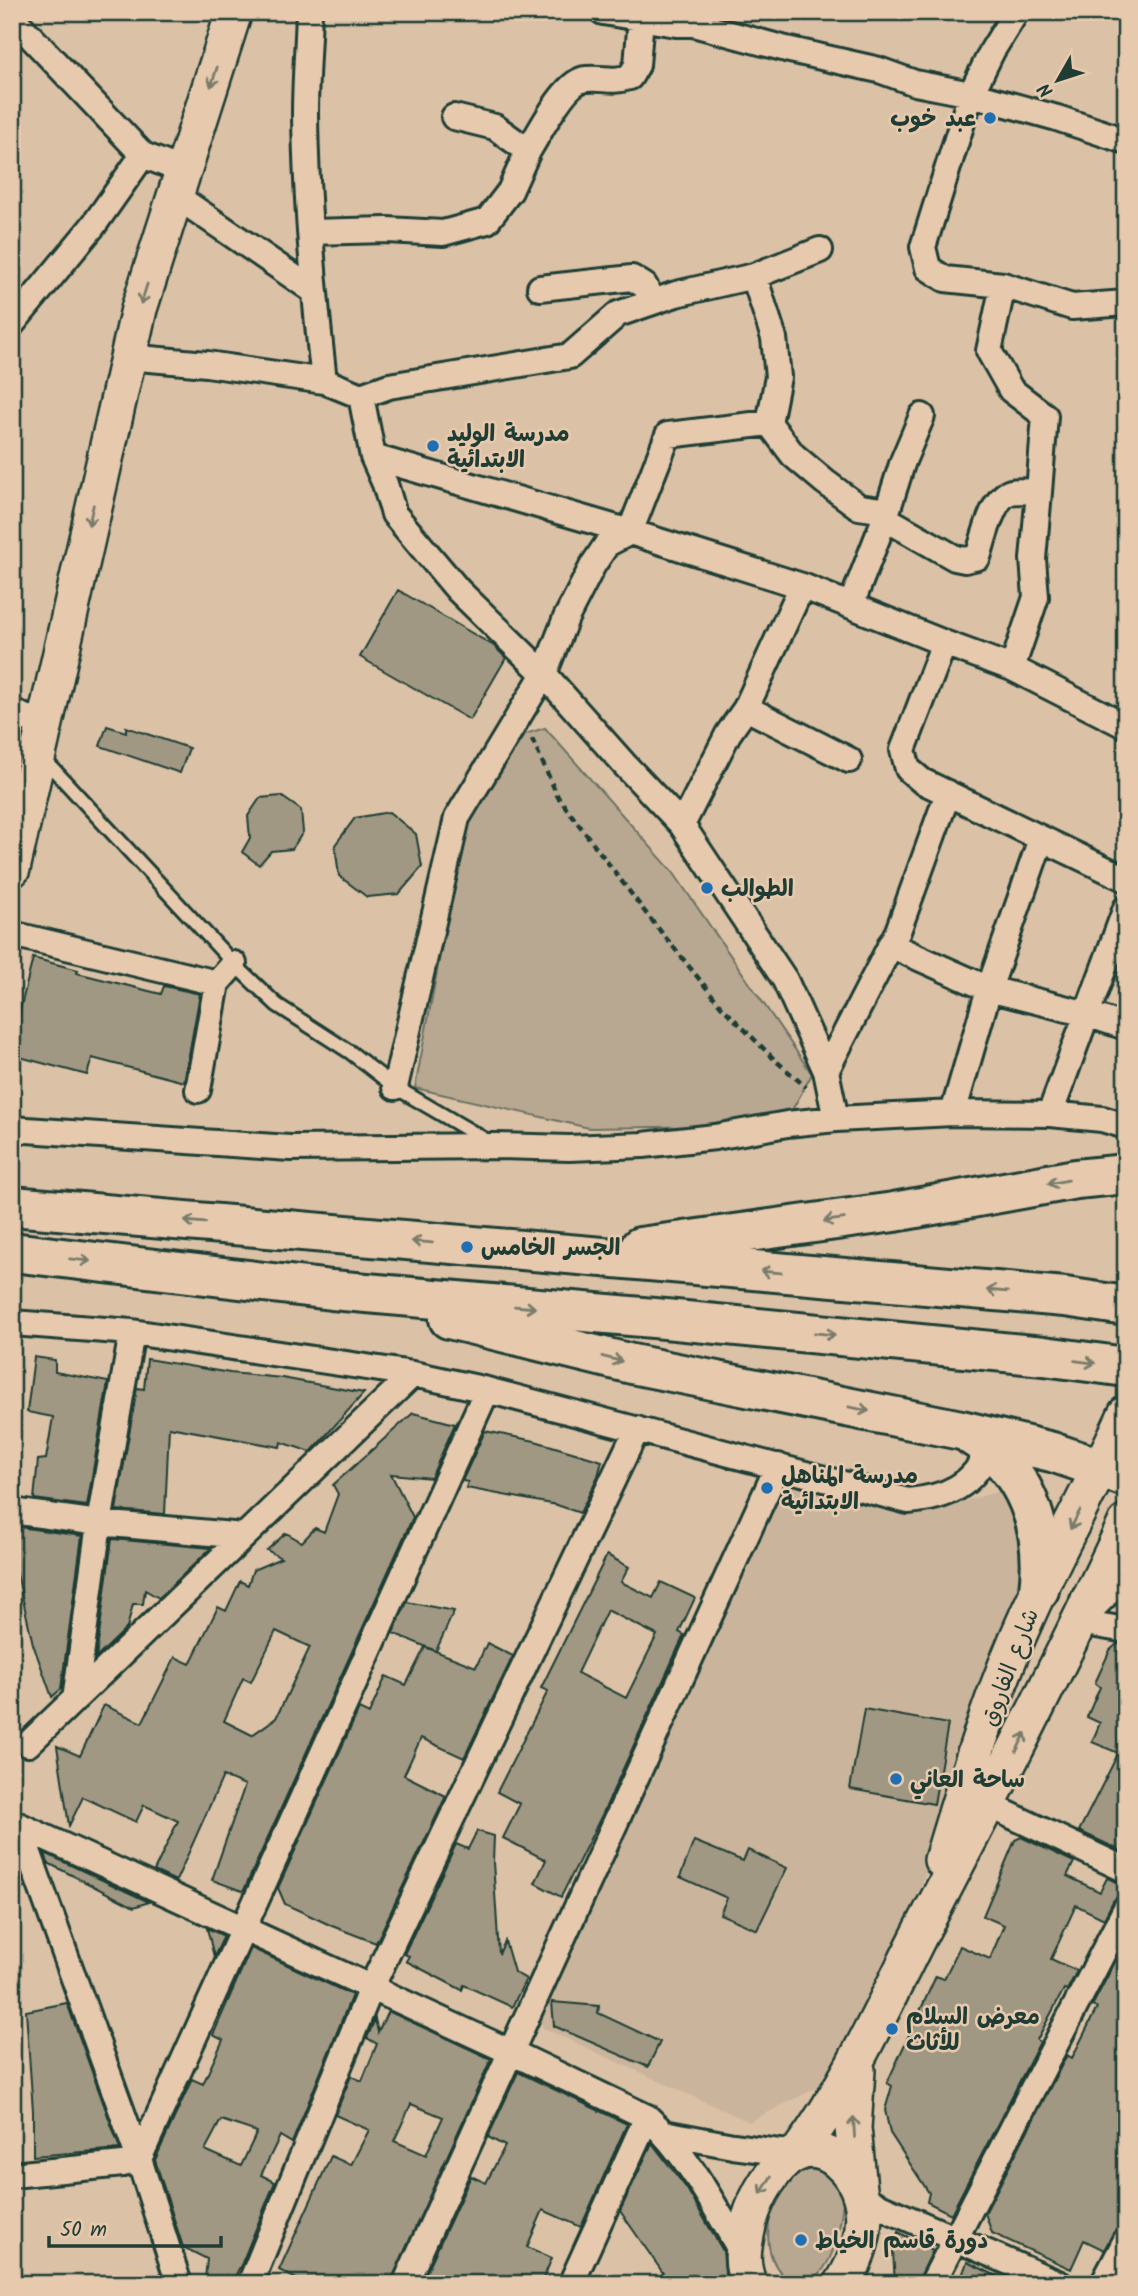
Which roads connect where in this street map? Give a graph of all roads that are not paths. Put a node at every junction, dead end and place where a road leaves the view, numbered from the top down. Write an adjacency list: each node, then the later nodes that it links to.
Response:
1 (234, 12): 13 (main road, one-way to 13)
2 (309, 12): 14 (street)
3 (603, 12): 5 (street)
4 (1016, 12): 8 (street)
5 (639, 15): 7 (street); 11 (street)
6 (12, 17): 12 (street)
7 (696, 18): 8 (street)
8 (971, 94): 10 (street); 17 (street)
9 (454, 117): 11 (street)
10 (1126, 141)
11 (528, 151): 14 (street)
12 (143, 155): 13 (street); 22 (street)
13 (179, 184): 19 (street); 23 (main road, one-way to 23)
14 (310, 232): 19 (street)
15 (820, 250): 16 (street)
16 (754, 276): 20 (street); 27 (street)
17 (1003, 285): 21 (street); 29 (street)
18 (540, 288): 20 (street)
19 (314, 291): 24 (street)
20 (651, 302): 25 (street)
21 (1126, 303)
22 (12, 324)
23 (127, 357): 24 (street); 40 (main road, one-way to 40)
24 (324, 381): 25 (street)
25 (361, 396): 28 (street)
26 (922, 416): 30 (street)
27 (769, 423): 30 (street); 31 (street)
28 (373, 457): 31 (street); 36 (street)
29 (1039, 492): 30 (street); 35 (street)
30 (886, 514): 33 (street)
31 (630, 532): 32 (street); 36 (street)
32 (802, 586): 33 (street); 37 (street)
33 (850, 605): 34 (street)
34 (944, 643): 35 (street); 42 (street)
35 (1012, 668): 39 (street)
36 (544, 674): 43 (street); 56 (street)
37 (746, 708): 41 (street); 43 (street)
38 (12, 711): 40 (street)
39 (1126, 726)
40 (42, 740): 45 (main road); 50 (lane)
41 (849, 760)
42 (948, 793): 44 (street); 49 (street)
43 (682, 825): 55 (street)
44 (1041, 839): 46 (street); 52 (street)
45 (12, 869)
46 (1126, 879)
47 (1126, 908): 53 (street)
48 (12, 934): 51 (street)
49 (890, 946): 52 (street); 55 (street)
50 (234, 964): 51 (street); 56 (lane)
51 (217, 983): 57 (street)
52 (989, 989): 53 (street); 58 (street)
53 (1087, 1014): 54 (street); 59 (street)
54 (1126, 1027)
55 (826, 1071): 60 (street)
56 (396, 1087): 63 (lane)
57 (198, 1090)
58 (953, 1113): 59 (street); 60 (street)
59 (1050, 1114): 61 (street)
60 (836, 1119): 63 (street)
61 (1126, 1126)
62 (12, 1129): 63 (street)
63 (496, 1146)
64 (1126, 1174): 67 (main road, one-way to 67)
65 (12, 1206): 67 (main road, one-way to 65)
66 (12, 1252): 68 (main road, one-way to 68)
67 (586, 1257): 69 (main road, one-way to 67)
68 (332, 1290): 72 (main road, one-way to 72); 77 (main road, one-way to 77)
69 (1126, 1307)
70 (12, 1323): 71 (street)
71 (132, 1332): 73 (street); 81 (street)
72 (1126, 1367)
73 (413, 1374): 74 (street); 83 (street)
74 (487, 1390): 76 (street); 94 (street)
75 (1126, 1414): 79 (main road, شارع الفاروق)
76 (637, 1429): 78 (street); 96 (street)
77 (975, 1439): 78 (street); 79 (main road); 85 (main road)
78 (778, 1466): 97 (street)
79 (1113, 1473): 85 (main road, شارع الفاروق, one-way to 85)
80 (12, 1511): 81 (street)
81 (99, 1523): 83 (street); 88 (street)
82 (1126, 1523): 86 (main road, شارع الفاروق)
83 (244, 1536): 88 (street)
84 (1126, 1565): 86 (main road)
85 (1039, 1590): 95 (main road, شارع الفاروق)
86 (1085, 1611): 87 (street); 90 (main road, شارع الفاروق, one-way to 86)
87 (1126, 1630)
88 (75, 1700): 89 (street)
89 (28, 1744)
90 (989, 1805): 92 (street); 95 (main road, شارع الفاروق)
91 (16, 1824): 94 (street); 101 (street)
92 (1126, 1870)
93 (1126, 1908): 104 (street)
94 (243, 1930): 96 (street); 101 (street)
95 (921, 1932): 98 (main road, شارع الفاروق)
96 (371, 1988): 97 (street); 109 (street)
97 (511, 2052): 99 (street); 110 (street)
98 (858, 2060): 100 (main road, شارع الفاروق); 103 (main road, شارع الفاروق, one-way to 98)
99 (655, 2125): 100 (street); 106 (street); 111 (street)
100 (797, 2153): 103 (main road); 106 (main road, شارع الفاروق, one-way to 106)
101 (139, 2159): 102 (street); 108 (street)
102 (12, 2175)
103 (860, 2196): 104 (street); 107 (main road, شارع الفاروق)
104 (955, 2239): 112 (street); 113 (street)
105 (1126, 2240): 114 (street)
106 (743, 2272)
107 (846, 2279)
108 (179, 2284)
109 (250, 2284)
110 (405, 2284)
111 (570, 2284)
112 (932, 2284)
113 (1060, 2284)
114 (1103, 2284)

